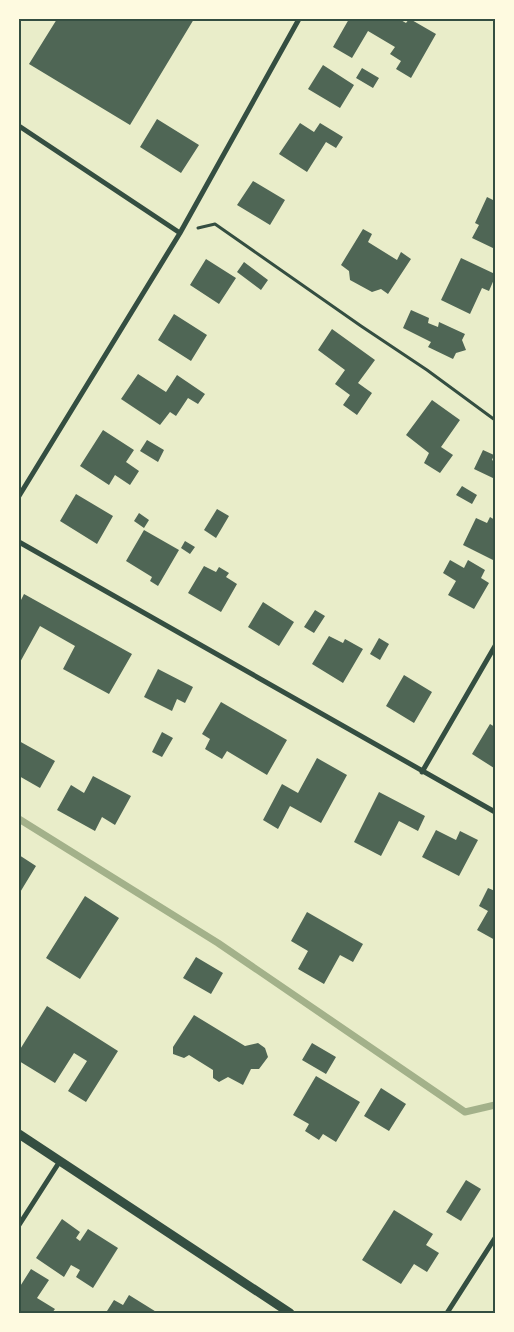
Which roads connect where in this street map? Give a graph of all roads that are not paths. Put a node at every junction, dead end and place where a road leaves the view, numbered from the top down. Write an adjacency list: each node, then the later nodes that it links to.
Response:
1 (299, 19): 3 (street)
2 (19, 126): 3 (street)
3 (180, 232): 4 (street)
4 (19, 496)
5 (19, 542): 7 (street)
6 (495, 646): 7 (street)
7 (422, 772): 8 (street)
8 (495, 812)
9 (19, 1134): 10 (street)
10 (60, 1161): 11 (street); 13 (street)
11 (19, 1225)
12 (495, 1238): 14 (street)
13 (290, 1313)
14 (447, 1313)

